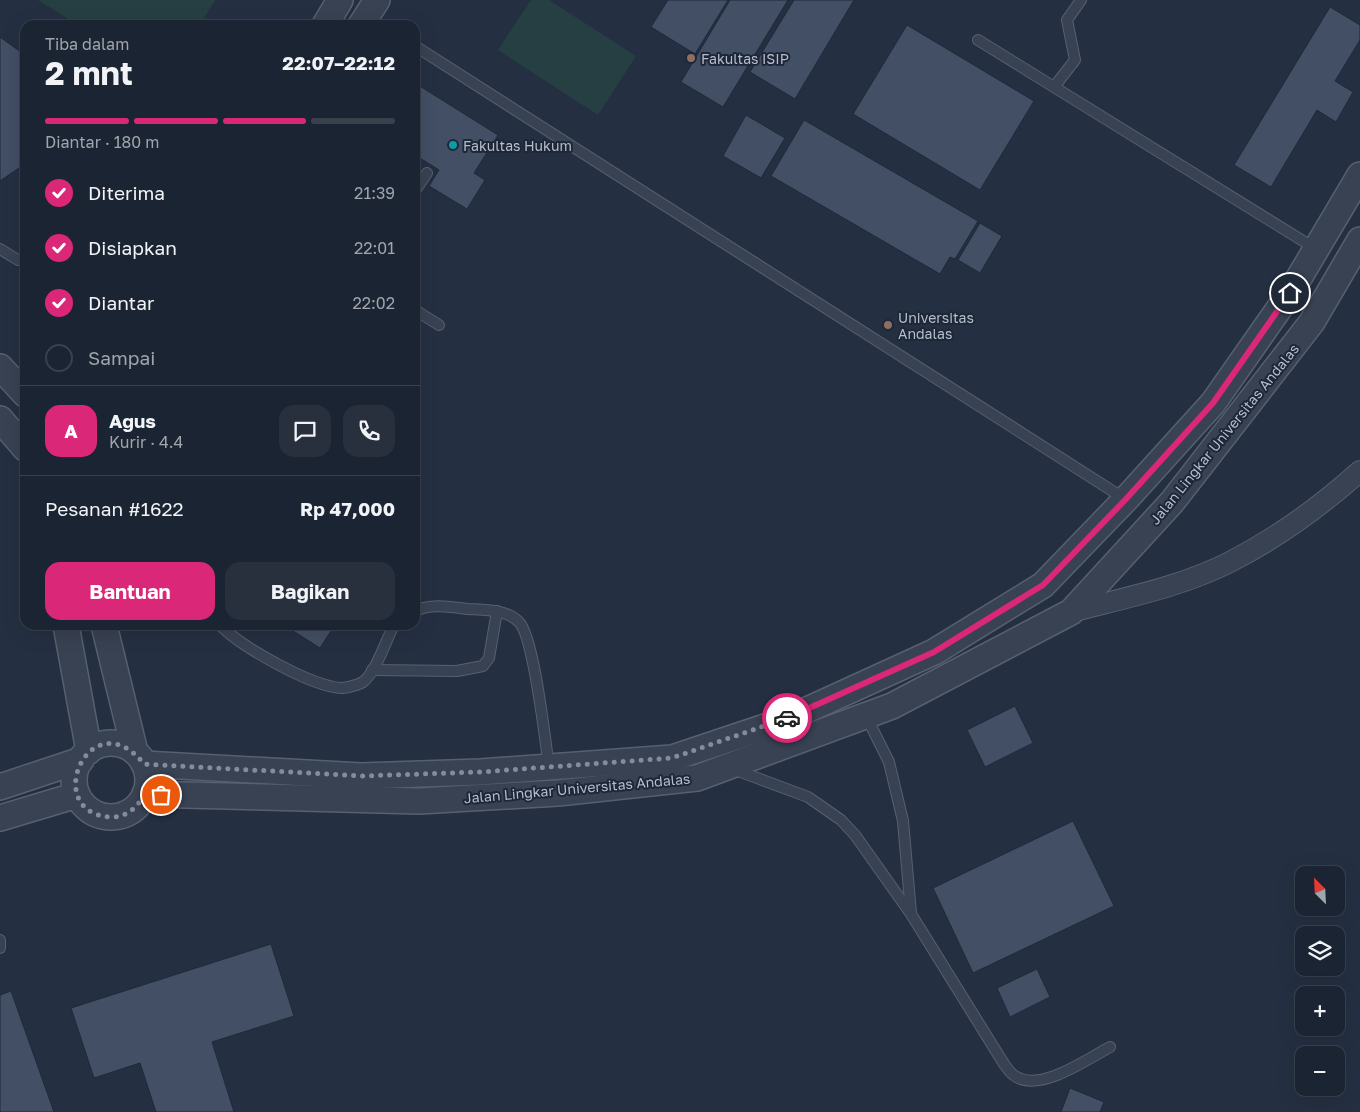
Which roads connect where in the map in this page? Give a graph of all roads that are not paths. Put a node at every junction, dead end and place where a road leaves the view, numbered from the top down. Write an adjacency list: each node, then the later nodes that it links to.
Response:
1 (340, 0): 3 (street)
2 (1081, 0): 6 (lane)
3 (328, 20)
4 (978, 40): 6 (lane)
5 (420, 49): 23 (lane)
6 (1054, 87): 12 (lane)
7 (427, 173): 9 (lane)
8 (1360, 174): 12 (street, Jalan Lingkar Universitas Andalas)
9 (420, 184)
10 (1360, 240): 16 (street, Jalan Lingkar Universitas Andalas)
11 (0, 249): 13 (lane)
12 (1316, 249): 14 (street, Jalan Lingkar Universitas Andalas)
13 (20, 259)
14 (1282, 304): 16 (street); 23 (street, Jalan Lingkar Universitas Andalas)
15 (420, 313): 17 (lane)
16 (1312, 322): 26 (street, Jalan Lingkar Universitas Andalas)
17 (439, 325)
18 (0, 367): 19 (street)
19 (20, 389)
20 (0, 418): 21 (street)
21 (20, 442)
22 (1360, 471): 26 (street)
23 (1126, 499): 35 (street, Jalan Lingkar Universitas Andalas)
24 (420, 608): 25 (lane)
25 (496, 612): 31 (lane); 36 (lane)
26 (1072, 612): 32 (street, Jalan Lingkar Universitas Andalas)
27 (67, 630): 33 (street)
28 (105, 630): 34 (street)
29 (227, 630): 31 (lane)
30 (392, 630): 31 (lane)
31 (372, 670)
32 (866, 716): 37 (street, Jalan Lingkar Universitas Andalas); 43 (lane)
33 (85, 755): 34 (street); 39 (street); 40 (street)
34 (140, 758): 36 (street, Jalan Lingkar Universitas Andalas); 41 (street)
35 (619, 761): 36 (street, Jalan Lingkar Universitas Andalas); 38 (street)
36 (550, 767)
37 (727, 767): 38 (street, Jalan Lingkar Universitas Andalas); 43 (lane)
38 (625, 786): 41 (street, Jalan Lingkar Universitas Andalas)
39 (0, 787)
40 (77, 794): 41 (street); 42 (street)
41 (145, 794)
42 (0, 818)
43 (911, 914): 46 (lane)
44 (0, 940): 45 (lane)
45 (0, 948)
46 (1110, 1047)

